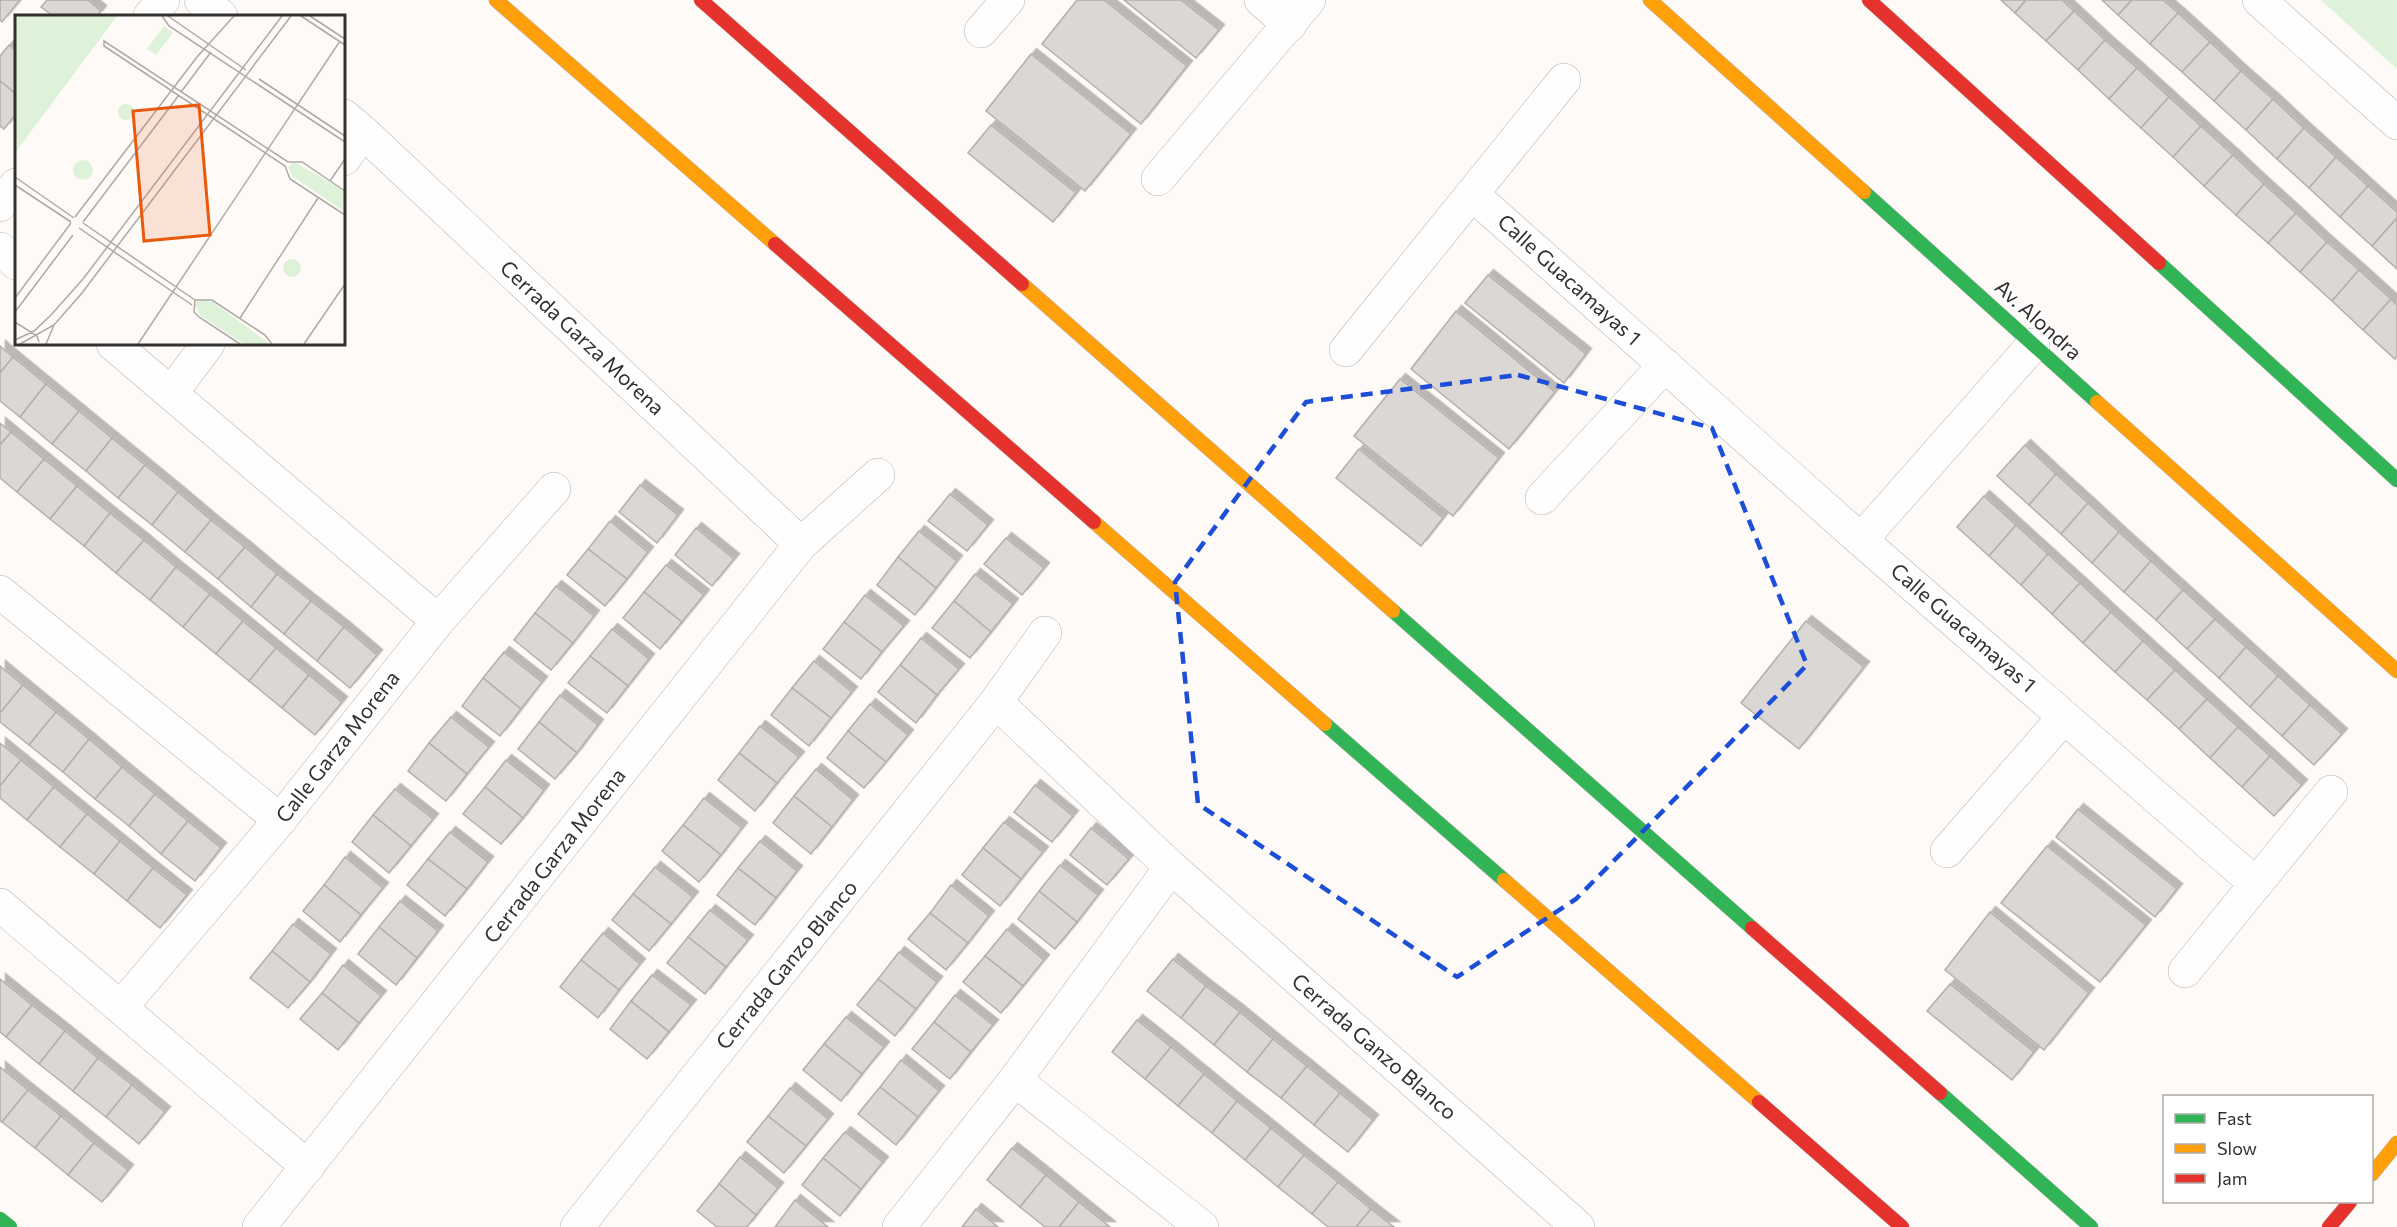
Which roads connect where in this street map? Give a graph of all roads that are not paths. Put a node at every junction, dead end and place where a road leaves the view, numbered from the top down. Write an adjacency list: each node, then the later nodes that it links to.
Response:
1 (163, 0): 11 (street)
2 (201, 0): 12 (street)
3 (496, 0): 63 (main road)
4 (701, 0): 64 (main road)
5 (1008, 0): 14 (street)
6 (1261, 0): 13 (street)
7 (1309, 0): 13 (street)
8 (1650, 0): 27 (main road, Av. Alondra)
9 (1869, 0): 32 (main road)
10 (2259, 0): 16 (street)
11 (151, 15)
12 (220, 15)
13 (1290, 25): 19 (street)
14 (981, 31)
15 (1564, 80): 21 (street)
16 (2397, 123)
17 (353, 124): 18 (street, Cerrada Garza Morena); 36 (street, Cerrada Garza Morena)
18 (345, 155)
19 (1158, 179)
20 (15, 186): 22 (street)
21 (1472, 194): 28 (street); 29 (street, Calle Guacamayas 1)
22 (0, 205)
23 (0, 249): 24 (street)
24 (15, 262)
25 (114, 345): 30 (street)
26 (207, 345): 30 (street)
27 (2033, 345): 35 (street); 40 (main road, Av. Alondra)
28 (1346, 350)
29 (1665, 365): 34 (street); 35 (street, Calle Guacamayas 1)
30 (172, 392): 38 (street)
31 (879, 475): 36 (street, Cerrada Garza Morena)
32 (2397, 480)
33 (554, 489): 38 (street, Calle Garza Morena)
34 (1542, 498)
35 (1861, 540): 42 (street, Calle Guacamayas 1)
36 (801, 544): 53 (street, Cerrada Garza Morena)
37 (0, 591): 44 (street)
38 (438, 621): 44 (street, Calle Garza Morena)
39 (1045, 633): 41 (street, Cerrada Ganzo Blanco)
40 (2397, 671)
41 (996, 702): 46 (street, Cerrada Ganzo Blanco); 59 (street, Cerrada Ganzo Blanco)
42 (2064, 717): 45 (street); 47 (street, Calle Guacamayas 1)
43 (2331, 792): 47 (street)
44 (280, 820): 50 (street, Calle Garza Morena)
45 (1947, 851)
46 (1171, 867): 51 (street); 62 (street, Cerrada Ganzo Blanco)
47 (2256, 884): 49 (street)
48 (0, 905): 50 (street)
49 (2185, 971)
50 (122, 1006): 53 (street)
51 (1015, 1080): 60 (street); 61 (street)
52 (2397, 1143): 54 (main road)
53 (309, 1167): 58 (street, Cerrada Garza Morena)
54 (2373, 1173)
55 (2349, 1203): 65 (main road)
56 (0, 1219): 57 (main road)
57 (10, 1227)
58 (260, 1227)
59 (577, 1227)
60 (899, 1227)
61 (1202, 1227)
62 (1578, 1227)
63 (1902, 1227)
64 (2091, 1227)
65 (2329, 1227)

